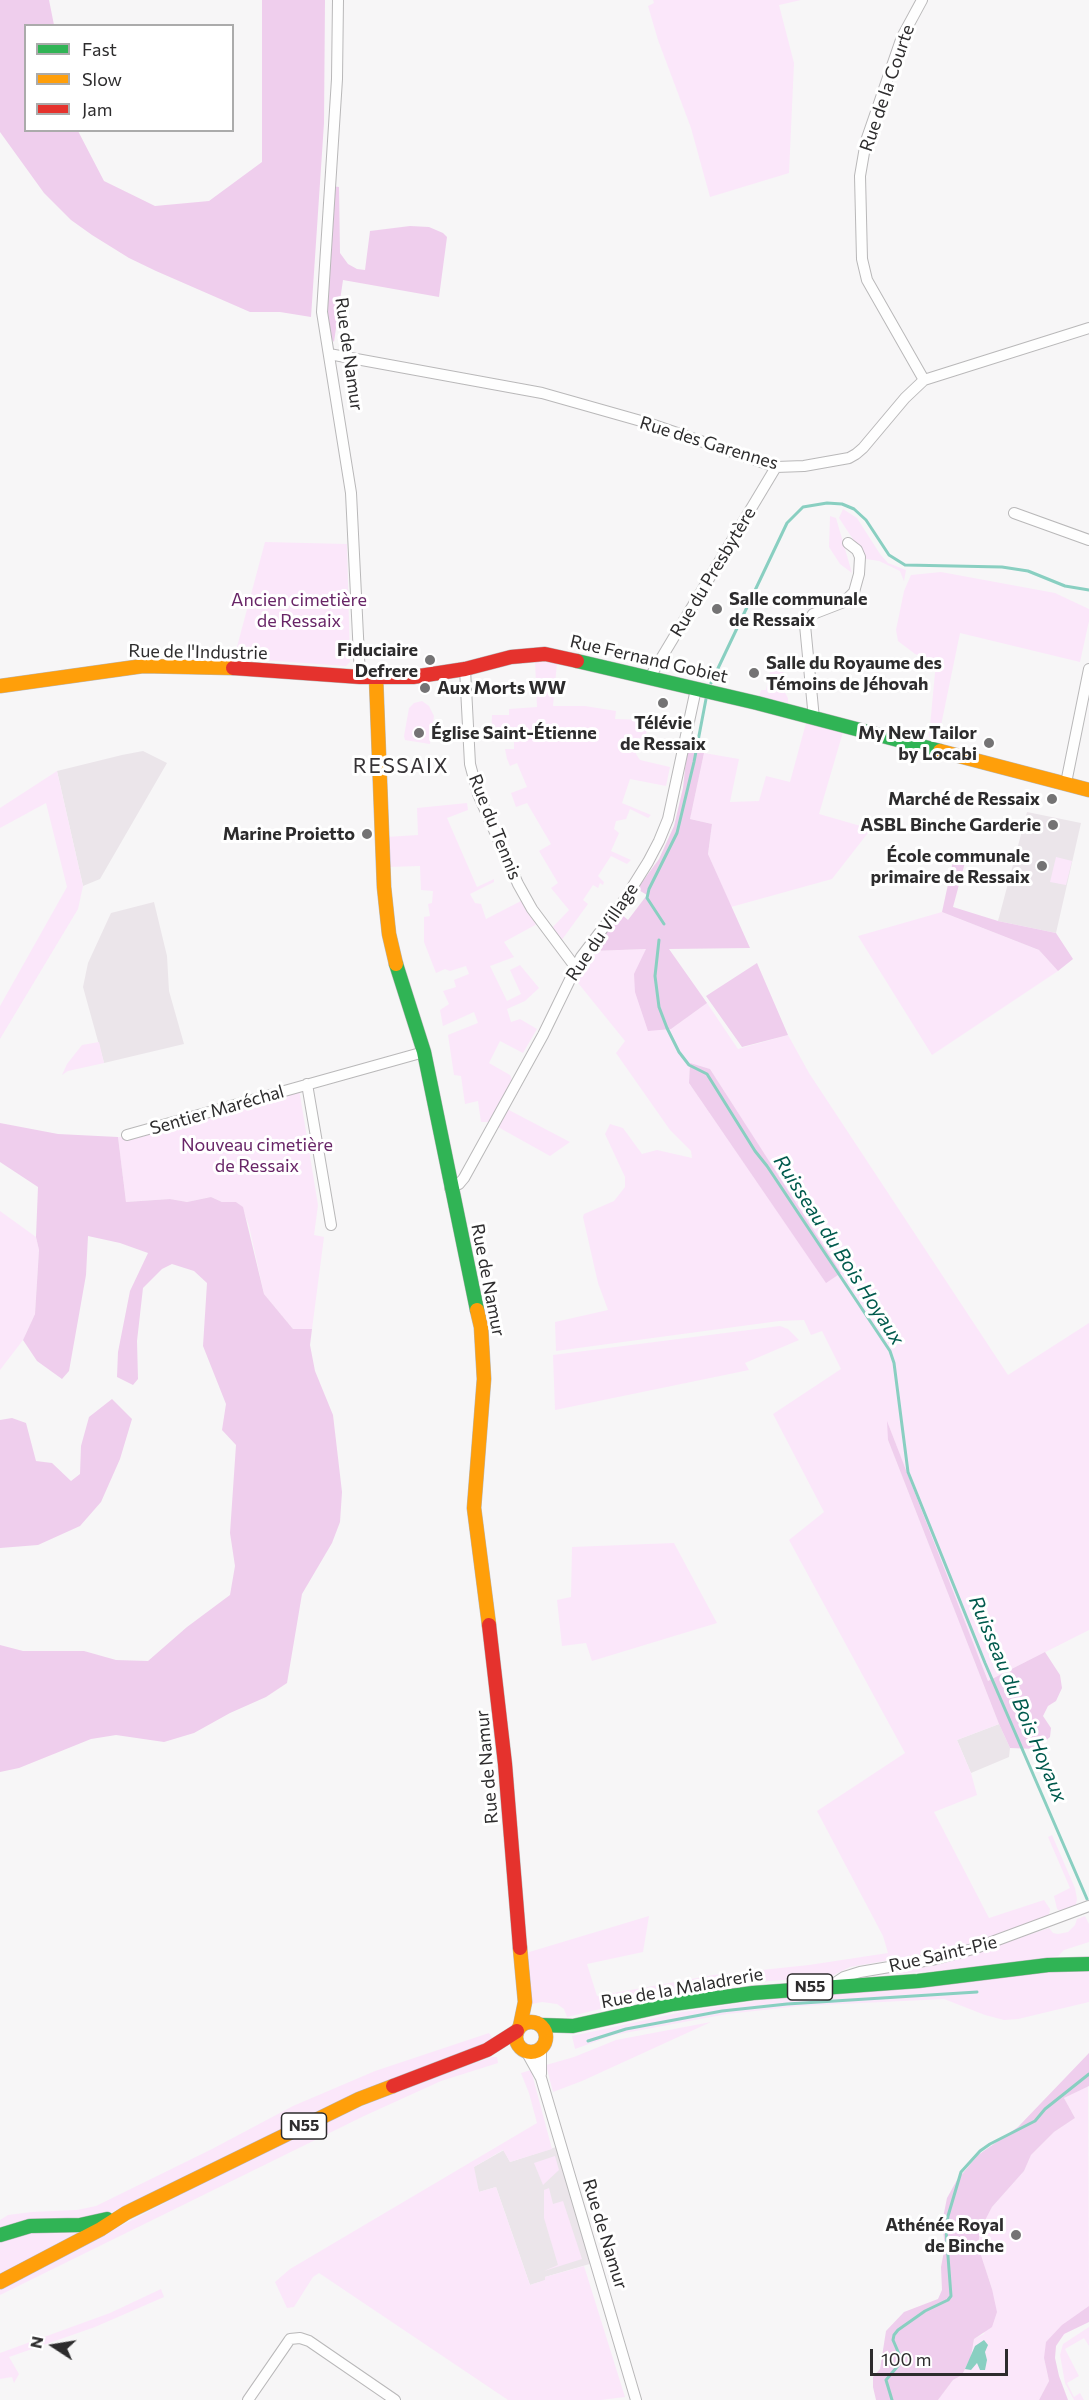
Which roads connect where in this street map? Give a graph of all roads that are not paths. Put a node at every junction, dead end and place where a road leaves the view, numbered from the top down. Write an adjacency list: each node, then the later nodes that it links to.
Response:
1 (338, 0): 4 (street, Rue de Namur)
2 (922, 0): 5 (street, Rue de la Courte)
3 (1089, 328): 5 (street, Rue des Garennes)
4 (329, 354): 6 (street, Rue des Garennes); 12 (street, Rue de Namur)
5 (924, 380): 6 (street, Rue des Garennes)
6 (776, 467): 14 (street, Rue du Presbytère)
7 (1014, 513): 8 (street)
8 (1089, 540)
9 (848, 543): 17 (street)
10 (465, 669): 13 (street, Rue Fernand Gobiet); 14 (street, Rue Fernand Gobiet); 20 (street, Rue du Tennis)
11 (1089, 669): 18 (street)
12 (360, 677): 13 (street, Rue Fernand Gobiet); 15 (street, Rue de l'Industrie)
13 (376, 677): 21 (street, Rue de Namur)
14 (650, 677): 16 (street, Rue Fernand Gobiet)
15 (0, 686)
16 (696, 689): 17 (street, Rue Fernand Gobiet); 20 (street, Rue du Village)
17 (814, 719): 18 (street, Rue Fernand Gobiet)
18 (1066, 783): 19 (street, Rue Fernand Gobiet)
19 (1089, 790)
20 (574, 971): 24 (street, Rue du Village)
21 (424, 1052): 22 (street, Sentier Maréchal); 24 (street, Rue de Namur)
22 (307, 1084): 23 (street, Sentier Maréchal); 25 (street, Sentier Maréchal)
23 (127, 1135)
24 (450, 1188): 31 (street, Rue de Namur)
25 (331, 1225)
26 (1089, 1906): 30 (street, Rue Saint-Pie)
27 (1089, 1953): 29 (street, Rue de la Maladrerie / N55)
28 (1089, 1964): 29 (street, Rue de la Maladrerie / N55)
29 (1048, 1965): 30 (street, Rue de la Maladrerie / N55)
30 (830, 1986): 33 (street, Rue de la Maladrerie / N55)
31 (525, 2002): 32 (street, Rue de Namur); 34 (street, Rue de Namur)
32 (538, 2024): 33 (street, Rue de la Maladrerie / N55); 34 (street, N55); 35 (street)
33 (573, 2026): 35 (street, Rue de la Maladrerie / N55)
34 (518, 2029): 36 (street, N55); 37 (street)
35 (543, 2045): 37 (street, N55); 38 (street, Rue de Namur)
36 (487, 2050): 37 (street, N55); 39 (street, N55)
37 (524, 2050): 38 (street, Rue de Namur)
38 (540, 2078): 44 (street, Rue de Namur)
39 (126, 2214): 40 (street, N55); 41 (street, N55)
40 (0, 2235)
41 (0, 2282)
42 (248, 2400): 43 (street)
43 (395, 2400)
44 (636, 2400)

